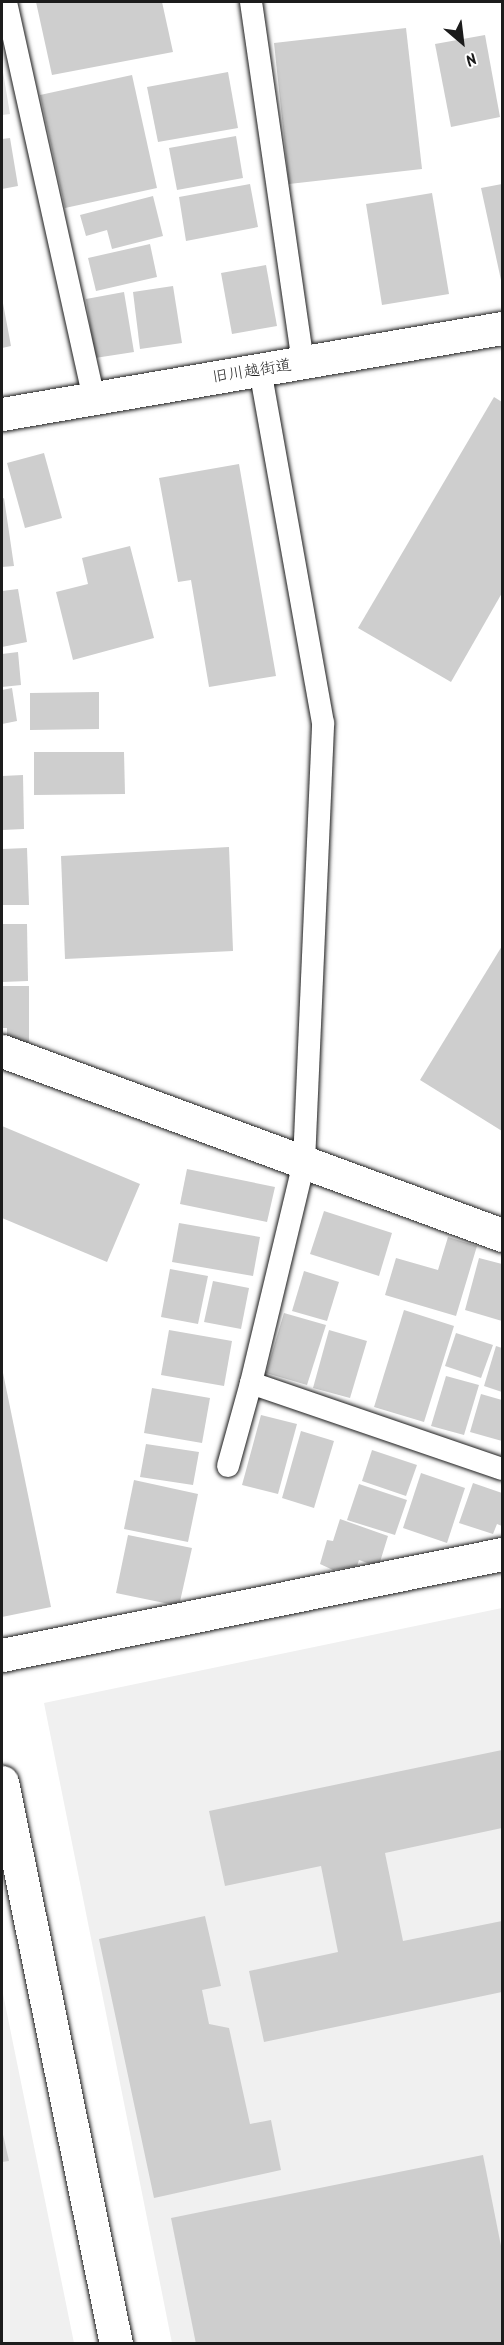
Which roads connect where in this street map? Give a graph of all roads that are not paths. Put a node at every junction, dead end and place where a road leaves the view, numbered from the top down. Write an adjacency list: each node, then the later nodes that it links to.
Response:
1 (6, 2): 6 (lane)
2 (251, 2): 4 (lane)
3 (502, 328): 4 (street, 旧川越街道)
4 (303, 364): 5 (street, 旧川越街道)
5 (260, 371): 6 (street, 旧川越街道); 9 (lane)
6 (94, 398): 7 (street, 旧川越街道)
7 (2, 414)
8 (2, 1050): 9 (street)
9 (304, 1162): 10 (street); 11 (lane)
10 (502, 1235)
11 (251, 1383): 12 (lane); 13 (lane)
12 (228, 1466)
13 (502, 1469)
14 (502, 1554): 15 (street)
15 (2, 1655)
16 (2, 1782): 17 (street)
17 (116, 2343)

